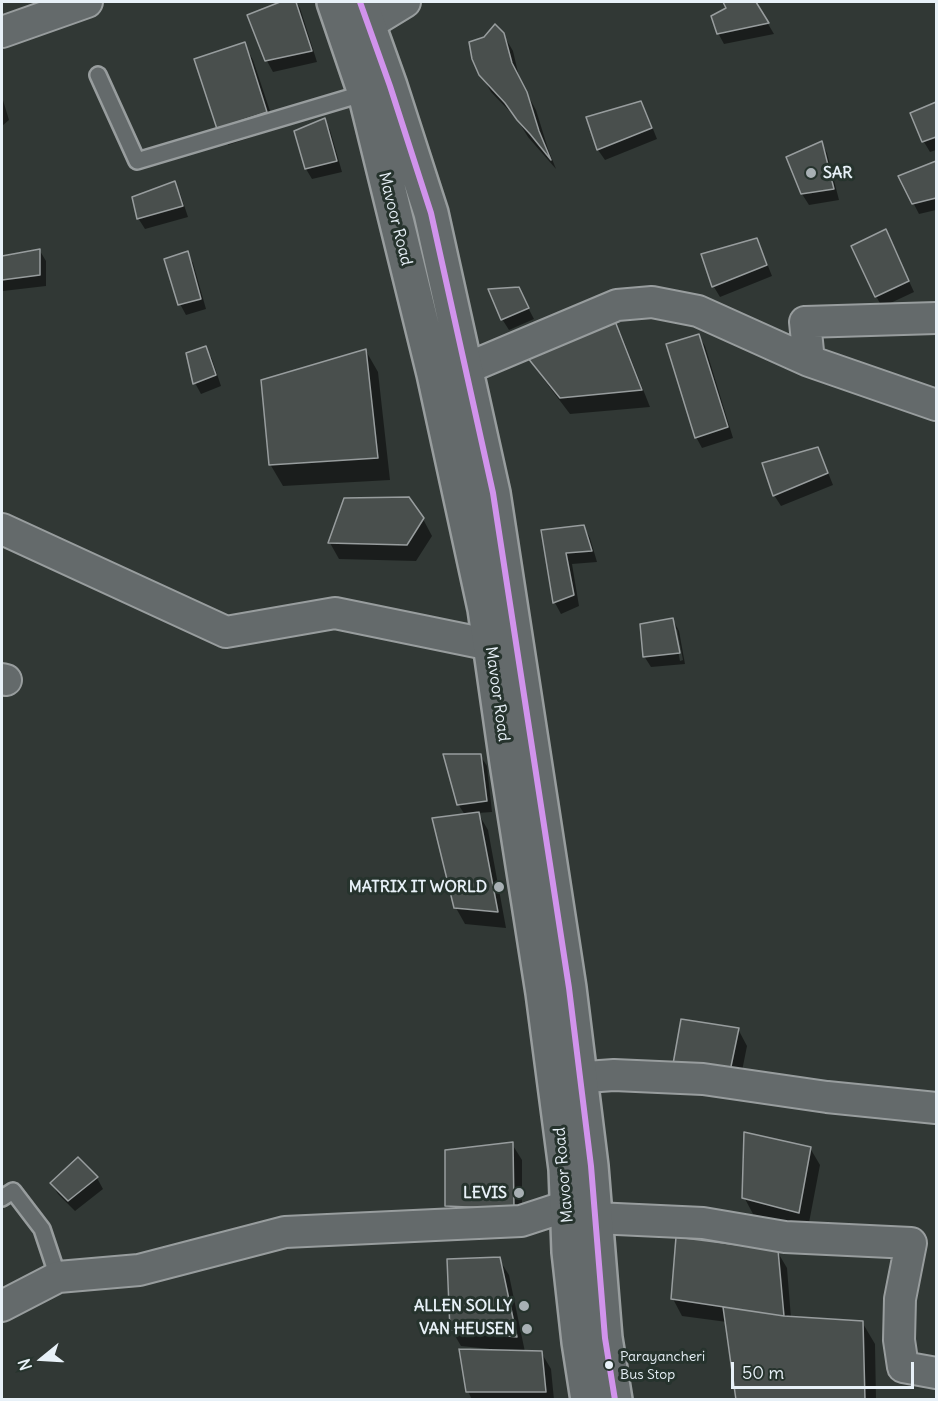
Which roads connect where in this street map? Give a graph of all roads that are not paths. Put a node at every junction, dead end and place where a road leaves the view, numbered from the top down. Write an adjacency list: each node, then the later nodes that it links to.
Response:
1 (87, 2): 5 (street)
2 (334, 2): 7 (main road, Mavoor Road)
3 (405, 2): 4 (street)
4 (364, 13): 10 (main road, Mavoor Road)
5 (2, 32)
6 (98, 75): 7 (lane)
7 (365, 93): 10 (main road, Mavoor Road)
8 (936, 318): 9 (street)
9 (809, 361): 10 (street); 11 (street)
10 (449, 371): 13 (main road, Mavoor Road); 14 (main road, Mavoor Road)
11 (936, 405)
12 (2, 529): 13 (street)
13 (491, 645): 14 (main road, Mavoor Road)
14 (567, 1078): 15 (street); 17 (main road, Mavoor Road)
15 (936, 1108)
16 (2, 1198): 18 (lane)
17 (581, 1212): 18 (street); 20 (street); 21 (main road, Mavoor Road); 22 (main road, Mavoor Road)
18 (58, 1277): 19 (street)
19 (2, 1306)
20 (936, 1373)
21 (588, 1400)
22 (615, 1400)

